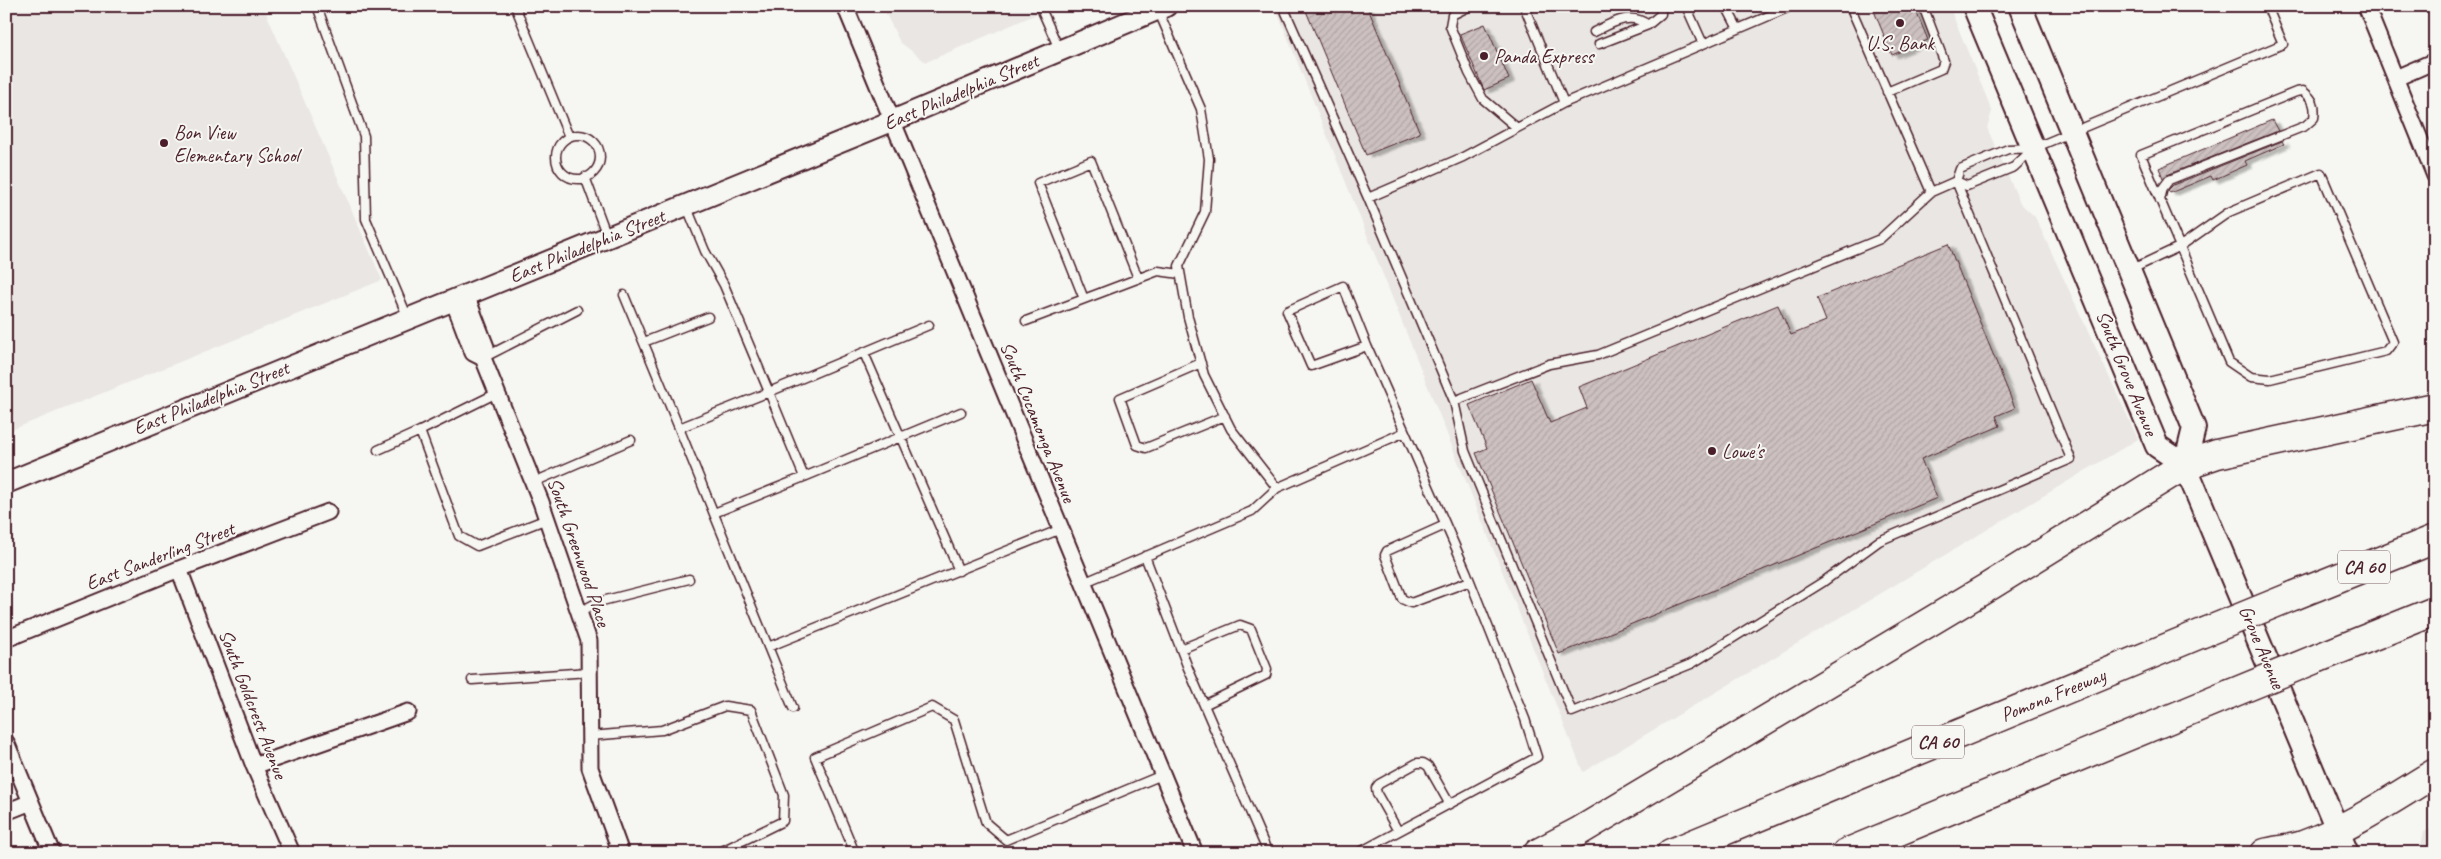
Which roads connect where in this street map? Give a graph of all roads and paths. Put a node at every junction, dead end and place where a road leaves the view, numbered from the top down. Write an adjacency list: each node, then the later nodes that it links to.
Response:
1 (317, 6): 51 (lane)
2 (515, 6): 32 (lane)
3 (845, 6): 29 (street, South Cucamonga Avenue)
4 (1040, 6): 24 (lane)
5 (1283, 6): 38 (lane)
6 (1470, 6): 30 (lane)
7 (1524, 6): 28 (lane)
8 (1661, 6): 19 (lane)
9 (1686, 6): 23 (lane)
10 (1726, 6): 20 (lane)
11 (1792, 6): 20 (lane)
12 (1850, 6): 27 (lane)
13 (1923, 6): 27 (lane)
14 (1974, 6): 33 (main road, South Grove Avenue)
15 (2020, 6): 31 (main road, South Grove Avenue)
16 (2267, 6): 31 (lane)
17 (2366, 6): 26 (street)
18 (1160, 7): 24 (street, East Philadelphia Street); 44 (lane)
19 (1648, 25): 21 (lane); 22 (lane)
20 (1738, 29): 23 (lane)
21 (1594, 32)
22 (1599, 44)
23 (1703, 44): 28 (lane)
24 (1060, 51): 29 (street, East Philadelphia Street)
25 (2435, 62): 26 (street)
26 (2396, 78): 34 (street)
27 (1888, 92): 37 (lane)
28 (1564, 103): 30 (lane)
29 (892, 121): 40 (street, East Philadelphia Street); 80 (street, South Cucamonga Avenue)
30 (1516, 127): 38 (lane)
31 (2072, 132): 33 (lane); 43 (main road, South Grove Avenue)
32 (569, 137): 35 (lane); 35 (lane)
33 (2034, 148): 36 (lane); 36 (lane); 71 (main road, South Grove Avenue)
34 (2435, 176)
35 (585, 177): 41 (lane)
36 (1956, 181): 37 (lane); 61 (lane)
37 (1932, 192): 61 (lane)
38 (1368, 198): 61 (lane)
39 (2160, 200): 39 (lane); 42 (lane)
40 (686, 206): 41 (street, East Philadelphia Street); 59 (lane)
41 (607, 237): 47 (street, East Philadelphia Street)
42 (2179, 247): 42 (lane); 43 (lane)
43 (2130, 270): 71 (main road, South Grove Avenue)
44 (1180, 274): 45 (lane); 58 (lane)
45 (1138, 278): 48 (lane); 48 (lane)
46 (624, 295): 54 (lane)
47 (460, 298): 51 (street, East Philadelphia Street); 57 (street, South Greenwood Place)
48 (1084, 299): 52 (lane)
49 (577, 310): 57 (lane)
50 (708, 317): 54 (lane)
51 (408, 318): 74 (street, East Philadelphia Street)
52 (1026, 321)
53 (929, 325): 56 (lane)
54 (644, 342): 65 (lane)
55 (1367, 346): 55 (lane); 67 (lane)
56 (864, 353): 59 (lane); 68 (lane)
57 (483, 358): 60 (street, South Greenwood Place)
58 (1200, 363): 64 (lane); 64 (lane)
59 (769, 392): 65 (lane); 72 (lane)
60 (497, 393): 66 (lane); 73 (street, South Greenwood Place)
61 (1454, 401)
62 (2435, 408): 71 (highway)
63 (961, 412): 68 (lane)
64 (1225, 416): 75 (lane)
65 (680, 428): 77 (lane)
66 (420, 432): 70 (lane); 78 (lane)
67 (1405, 432): 75 (lane); 79 (lane)
68 (900, 436): 72 (lane); 84 (lane)
69 (632, 440): 73 (lane)
70 (378, 450)
71 (2186, 465): 107 (main road, Grove Avenue); 116 (highway)
72 (804, 477): 77 (lane)
73 (534, 482): 78 (street, South Greenwood Place)
74 (6, 483)
75 (1277, 488): 82 (lane)
76 (328, 512): 83 (street, East Sanderling Street)
77 (714, 513): 91 (lane)
78 (547, 519): 89 (street, South Greenwood Place)
79 (1445, 525): 86 (lane); 86 (lane)
80 (1061, 529): 84 (lane); 87 (street, South Cucamonga Avenue)
81 (2435, 539): 117 (highway, Pomona Freeway / CA 60, bridge)
82 (1145, 556): 87 (lane); 92 (lane)
83 (179, 569): 90 (street, East Sanderling Street); 100 (street, South Goldcrest Avenue)
84 (959, 571): 91 (lane)
85 (689, 579): 89 (lane)
86 (1470, 581): 104 (lane)
87 (1083, 583): 102 (street, South Cucamonga Avenue)
88 (2435, 611): 118 (highway, bridge)
89 (579, 612): 93 (street, South Greenwood Place)
90 (6, 639)
91 (768, 646): 96 (lane)
92 (1181, 649): 95 (lane); 95 (lane)
93 (589, 672): 94 (lane); 98 (street, South Greenwood Place)
94 (472, 680)
95 (1204, 705): 114 (lane)
96 (793, 708)
97 (408, 712): 100 (street)
98 (590, 736): 110 (street, South Greenwood Place); 111 (lane)
99 (6, 742): 103 (street)
100 (254, 766): 109 (street, South Goldcrest Avenue)
101 (2435, 773): 107 (highway)
102 (1162, 775): 112 (lane); 113 (street, South Cucamonga Avenue)
103 (31, 802): 105 (street); 108 (street)
104 (1450, 803): 106 (lane); 106 (lane)
105 (6, 812)
106 (1398, 831): 115 (lane)
107 (2342, 841): 119 (highway)
108 (52, 853)
109 (292, 853)
110 (621, 853)
111 (718, 853)
112 (855, 853)
113 (1194, 853)
114 (1268, 853)
115 (1358, 853)
116 (1538, 853)
117 (1671, 853)
118 (1846, 853)
119 (2265, 853)

